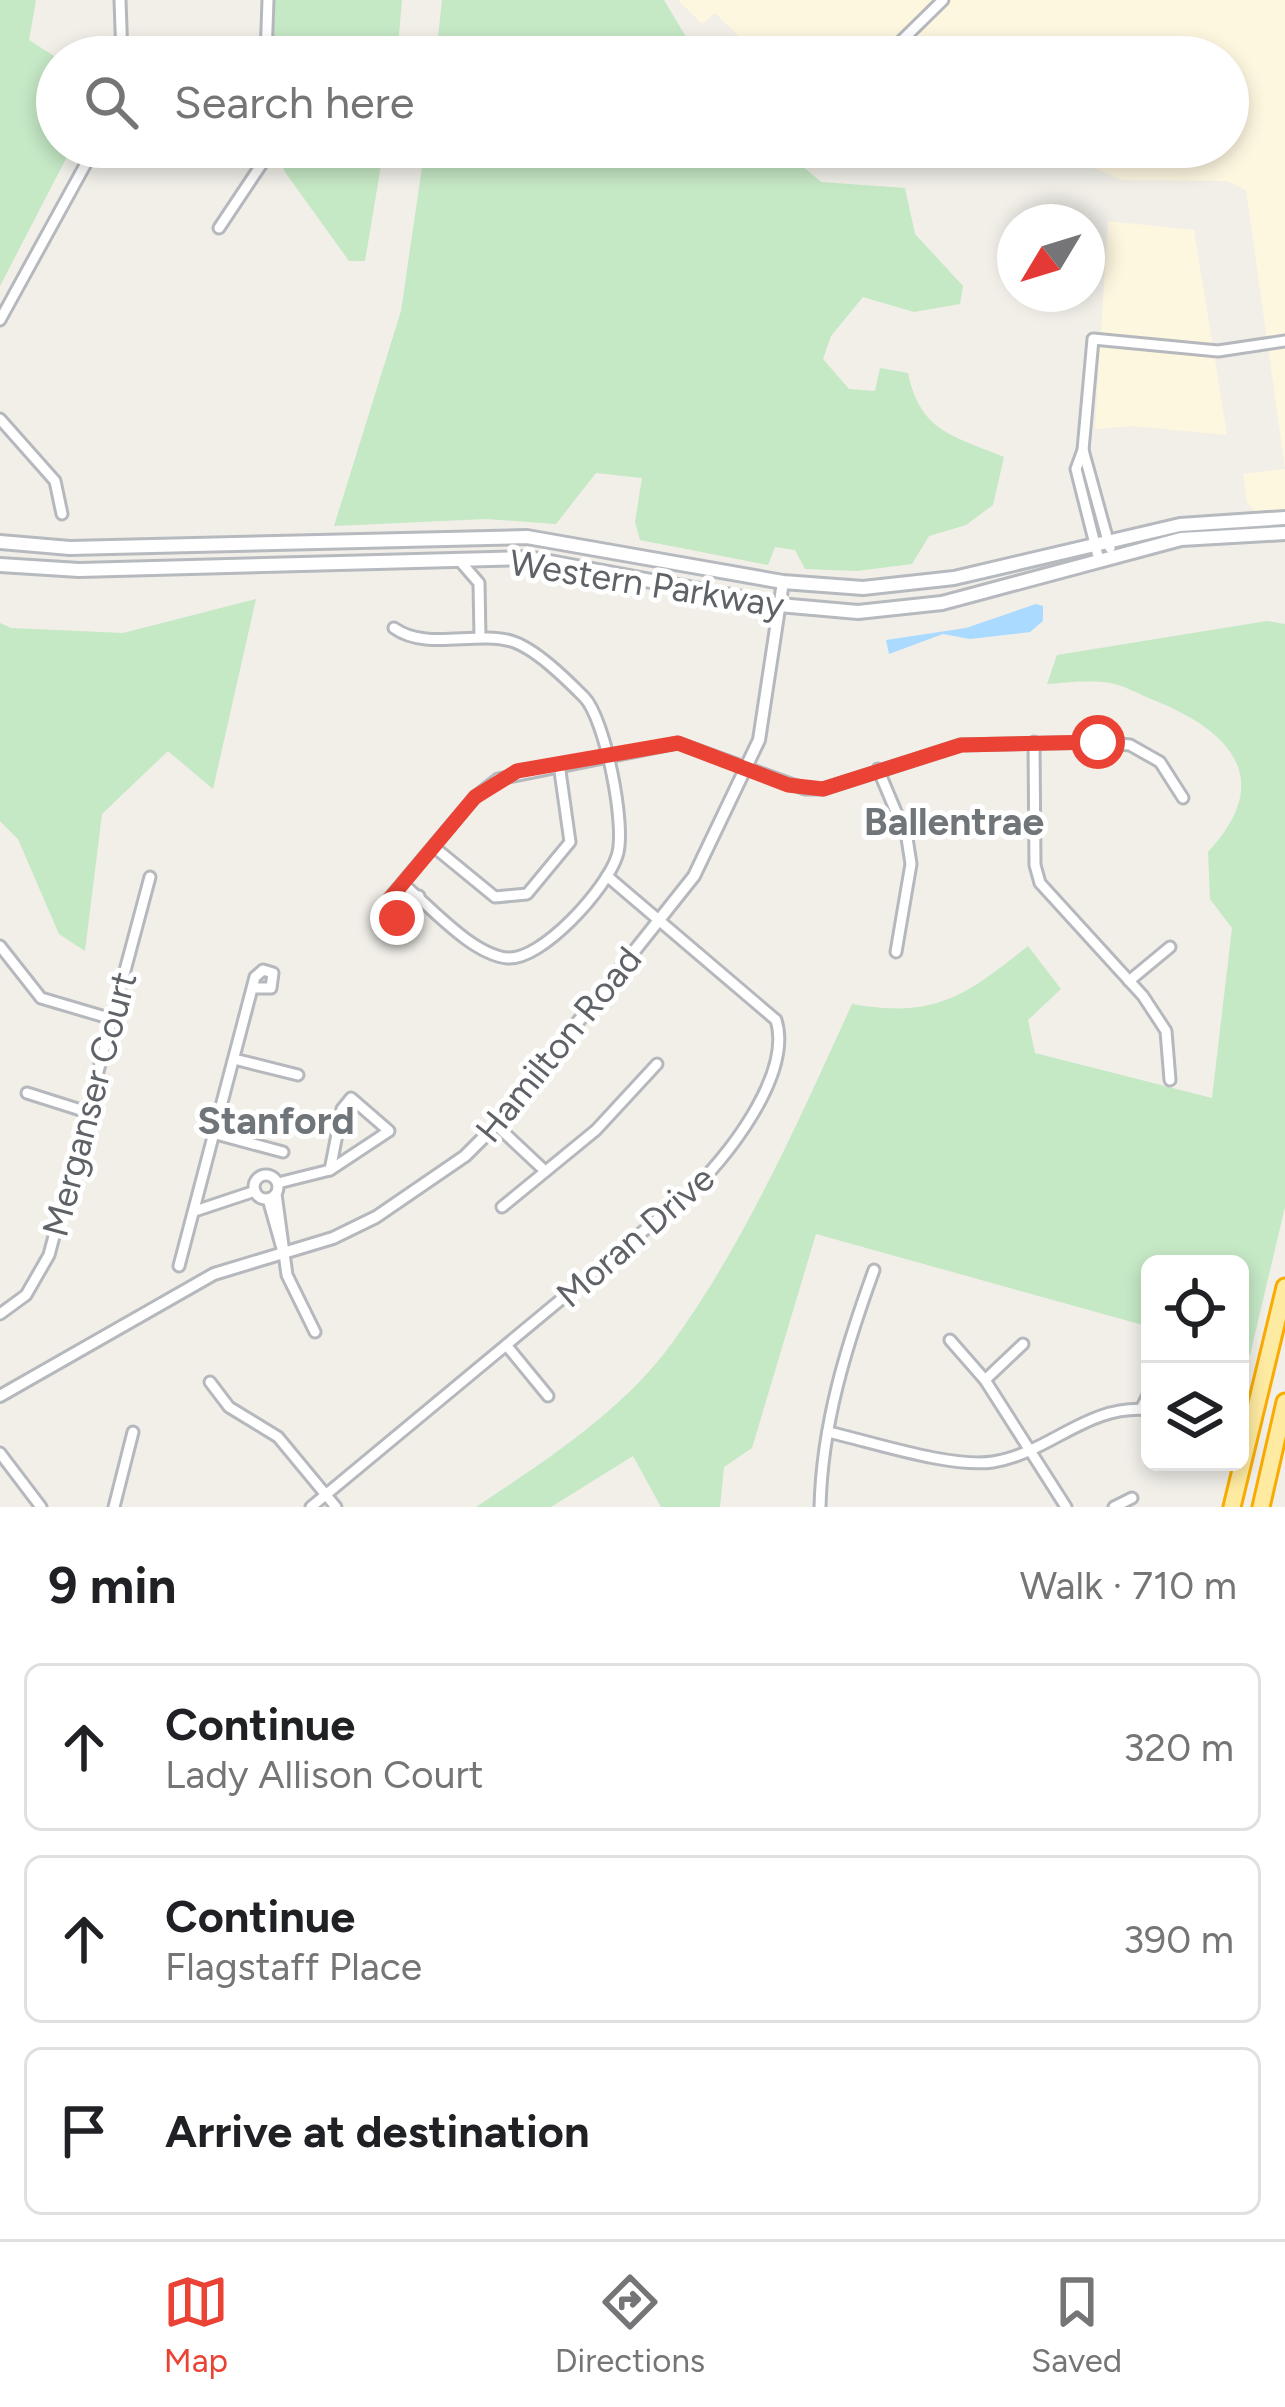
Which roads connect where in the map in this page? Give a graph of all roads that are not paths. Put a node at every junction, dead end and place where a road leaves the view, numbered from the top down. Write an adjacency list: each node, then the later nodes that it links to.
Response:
1 (120, 0): 4 (street)
2 (268, 0): 5 (street)
3 (943, 0): 6 (street)
4 (121, 36)
5 (267, 36)
6 (906, 36)
7 (83, 168): 10 (street)
8 (257, 168): 9 (street)
9 (219, 228)
10 (0, 320)
11 (1285, 341): 18 (street)
12 (0, 419): 13 (street)
13 (62, 514)
14 (1285, 518): 18 (main road, Western Parkway)
15 (1285, 533): 18 (main road, Western Parkway)
16 (207, 541): 17 (main road, Western Parkway); 22 (main road); 23 (main road, Western Parkway)
17 (0, 542)
18 (1103, 551): 23 (main road, Western Parkway); 25 (main road, Western Parkway)
19 (503, 559): 20 (main road, Western Parkway); 24 (street); 25 (main road, Western Parkway)
20 (459, 560): 22 (main road, Western Parkway); 24 (street)
21 (0, 565): 22 (main road, Western Parkway)
22 (208, 566)
23 (783, 582): 25 (street, Hamilton Road)
24 (479, 583): 27 (street)
25 (779, 605): 31 (street, Hamilton Road)
26 (394, 628): 27 (street)
27 (480, 637): 29 (street)
28 (1034, 742): 32 (street); 33 (street); 43 (street)
29 (606, 755): 30 (street); 31 (street); 35 (street)
30 (559, 764): 34 (street); 34 (street)
31 (745, 767): 32 (street); 39 (street, Hamilton Road)
32 (878, 770): 41 (street)
33 (1183, 798)
34 (434, 847): 37 (street)
35 (607, 876): 38 (street); 39 (street)
36 (150, 877): 45 (street, Merganser Court)
37 (403, 884): 38 (street); 38 (street)
38 (419, 896)
39 (660, 920): 52 (street, Hamilton Road); 69 (street, Moran Drive)
40 (1170, 947): 43 (street)
41 (896, 952)
42 (2, 954): 45 (street)
43 (1130, 981): 49 (street)
44 (253, 988): 46 (street)
45 (112, 1019): 51 (street, Merganser Court)
46 (234, 1059): 48 (street); 53 (street)
47 (657, 1064): 56 (street)
48 (298, 1075)
49 (1170, 1080)
50 (27, 1094): 51 (street)
51 (87, 1112): 65 (street, Merganser Court)
52 (496, 1125): 56 (street); 61 (street, Hamilton Road)
53 (216, 1134): 54 (street); 60 (street)
54 (283, 1152)
55 (330, 1170): 55 (street); 58 (street)
56 (545, 1171): 59 (street)
57 (255, 1191): 58 (street); 58 (street); 60 (street)
58 (274, 1192): 61 (street)
59 (502, 1207)
60 (195, 1211): 62 (street)
61 (283, 1252): 66 (street); 72 (street, Hamilton Road)
62 (179, 1266)
63 (874, 1270): 78 (street)
64 (1285, 1287): 76 (highway)
65 (0, 1314)
66 (315, 1332)
67 (950, 1340): 70 (street)
68 (1023, 1344): 70 (street)
69 (507, 1346): 73 (street); 82 (street, Moran Drive)
70 (985, 1380): 79 (street)
71 (210, 1382): 82 (street)
72 (0, 1396)
73 (548, 1396)
74 (1285, 1402): 92 (highway)
75 (1141, 1411): 79 (street)
76 (1249, 1414)
77 (133, 1432): 85 (street)
78 (828, 1432): 79 (street); 88 (street)
79 (1031, 1450): 89 (street)
80 (0, 1453): 84 (street)
81 (1238, 1471): 91 (highway)
82 (326, 1495): 86 (street, Moran Drive); 87 (street)
83 (1132, 1498): 90 (street)
84 (41, 1507)
85 (114, 1507)
86 (311, 1507)
87 (336, 1507)
88 (820, 1507)
89 (1066, 1507)
90 (1114, 1507)
91 (1232, 1507)
92 (1261, 1507)

